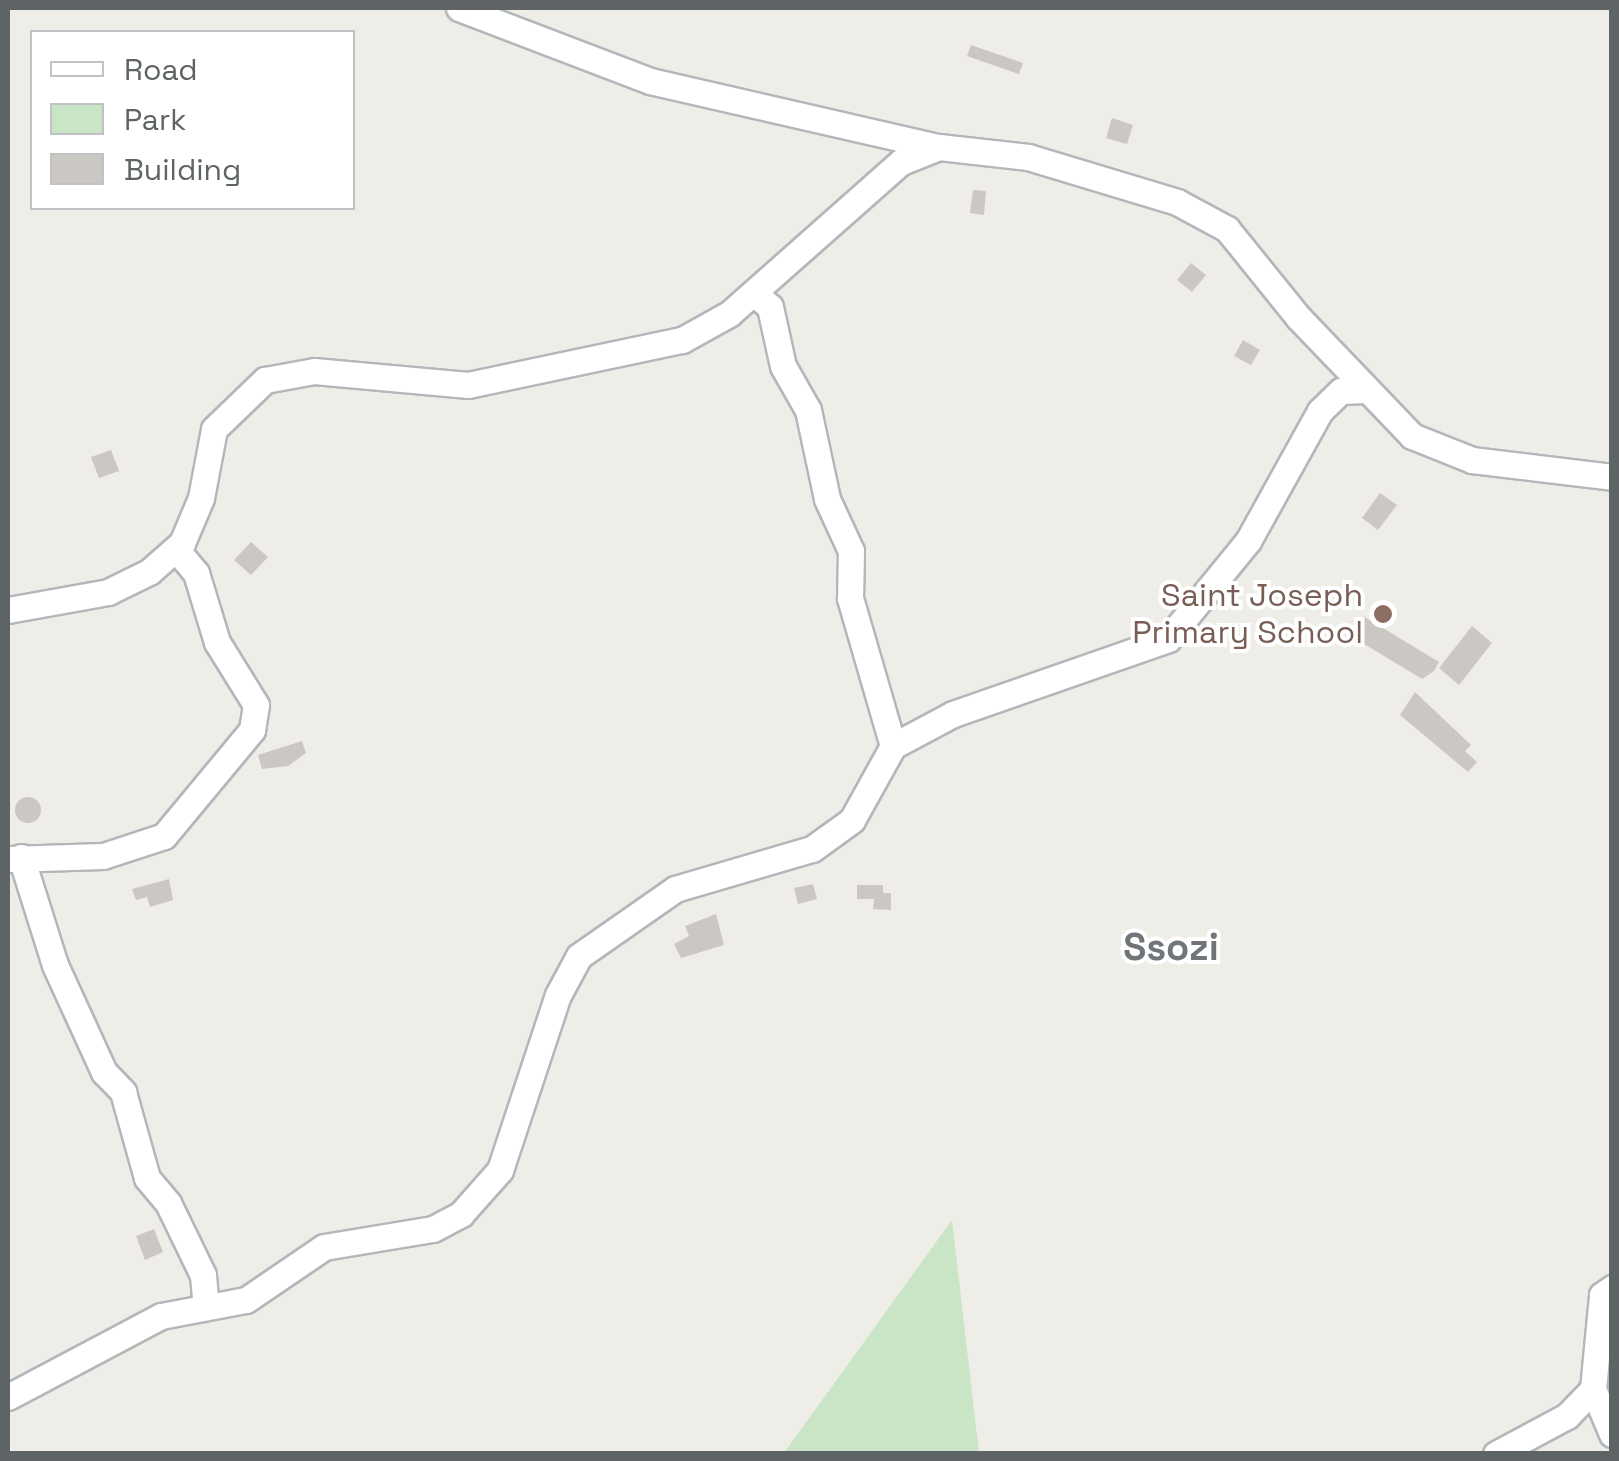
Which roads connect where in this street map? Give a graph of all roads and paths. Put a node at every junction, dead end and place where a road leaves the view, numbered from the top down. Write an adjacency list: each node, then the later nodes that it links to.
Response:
1 (460, 8): 2 (street)
2 (939, 147): 3 (street); 4 (street)
3 (754, 294): 6 (street); 8 (street)
4 (1366, 390): 5 (street); 8 (street)
5 (1612, 477)
6 (176, 549): 7 (street); 9 (street)
7 (8, 610)
8 (894, 746): 11 (street)
9 (14, 858): 11 (street)
10 (1612, 1288): 12 (street)
11 (206, 1307): 13 (street)
12 (1593, 1389): 14 (street); 15 (street)
13 (8, 1397)
14 (1612, 1434)
15 (1496, 1454)

